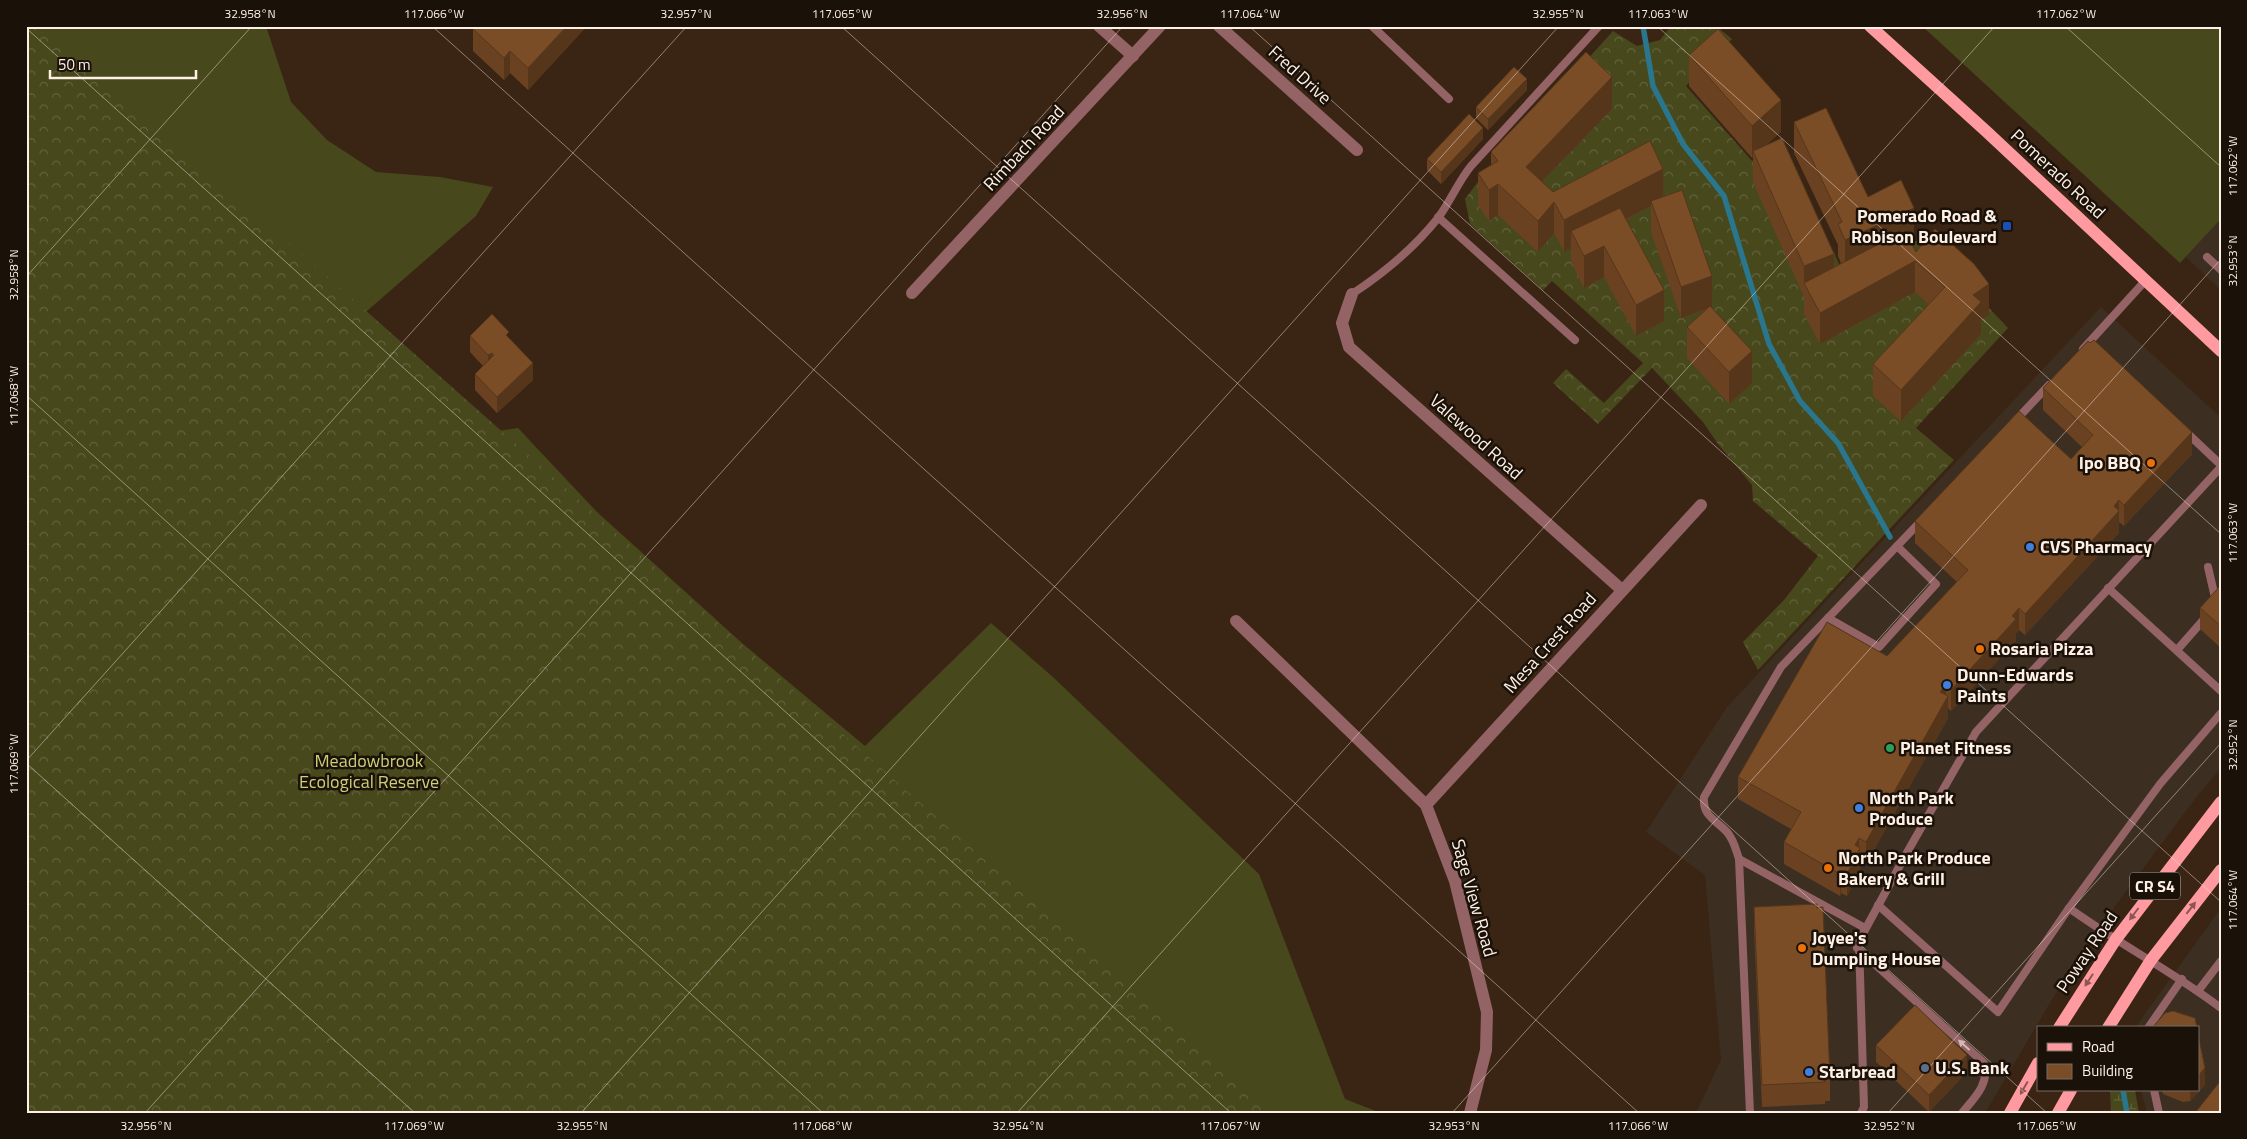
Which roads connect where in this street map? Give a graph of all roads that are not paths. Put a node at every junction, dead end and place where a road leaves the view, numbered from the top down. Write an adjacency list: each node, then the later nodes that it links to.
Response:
1 (1098, 26): 7 (street)
2 (1160, 26): 7 (street, Rimbach Road)
3 (1219, 26): 9 (street, Fred Drive)
4 (1372, 26): 8 (lane)
5 (1599, 26): 10 (lane)
6 (1870, 26): 13 (main road, Pomerado Road)
7 (1133, 56): 14 (street, Rimbach Road)
8 (1450, 99)
9 (1357, 150)
10 (1438, 217): 15 (lane); 16 (lane)
11 (2208, 257): 12 (lane)
12 (2221, 270)
13 (2146, 280): 17 (lane); 19 (main road, Pomerado Road)
14 (912, 293)
15 (1352, 294): 30 (street, Valewood Road)
16 (1575, 340)
17 (2090, 342): 18 (lane); 20 (lane)
18 (2097, 349)
19 (2221, 351)
20 (2077, 356)
21 (2057, 377): 23 (lane)
22 (2177, 424): 24 (lane)
23 (2010, 426)
24 (2221, 466): 29 (lane)
25 (1701, 505): 30 (street, Mesa Crest Road)
26 (1924, 518): 27 (lane)
27 (1898, 546): 31 (lane); 31 (lane)
28 (2208, 567): 33 (lane)
29 (2108, 588): 33 (lane); 40 (lane)
30 (1622, 590): 37 (street, Mesa Crest Road)
31 (1828, 618): 38 (lane)
32 (1236, 621): 37 (street, Sage View Road)
33 (2177, 650): 34 (lane)
34 (2221, 690)
35 (2221, 713): 41 (lane)
36 (2221, 802): 43 (main road, Poway Road / CR S4, one-way to 43)
37 (1426, 805): 57 (street, Sage View Road)
38 (1739, 859): 42 (lane); 58 (lane)
39 (2221, 870): 45 (main road, CR S4, one-way to 39)
40 (1878, 905): 41 (lane); 42 (lane)
41 (2069, 908): 43 (lane)
42 (1865, 928): 44 (lane)
43 (2116, 939): 45 (lane); 50 (main road, Poway Road / CR S4, one-way to 50)
44 (1857, 948): 56 (lane); 60 (lane, one-way to 44)
45 (2151, 960): 47 (lane); 51 (main road, CR S4)
46 (2221, 961): 48 (lane)
47 (2182, 979): 48 (lane); 52 (lane)
48 (2198, 991): 49 (lane)
49 (2221, 1008)
50 (2060, 1026)
51 (2109, 1026)
52 (2149, 1026)
53 (2037, 1066): 61 (main road, one-way to 61)
54 (2070, 1092): 62 (main road)
55 (2155, 1092): 63 (lane)
56 (1862, 1110): 59 (lane)
57 (1470, 1113)
58 (1750, 1113)
59 (1872, 1113)
60 (1962, 1113)
61 (2010, 1113)
62 (2058, 1113)
63 (2160, 1113)

